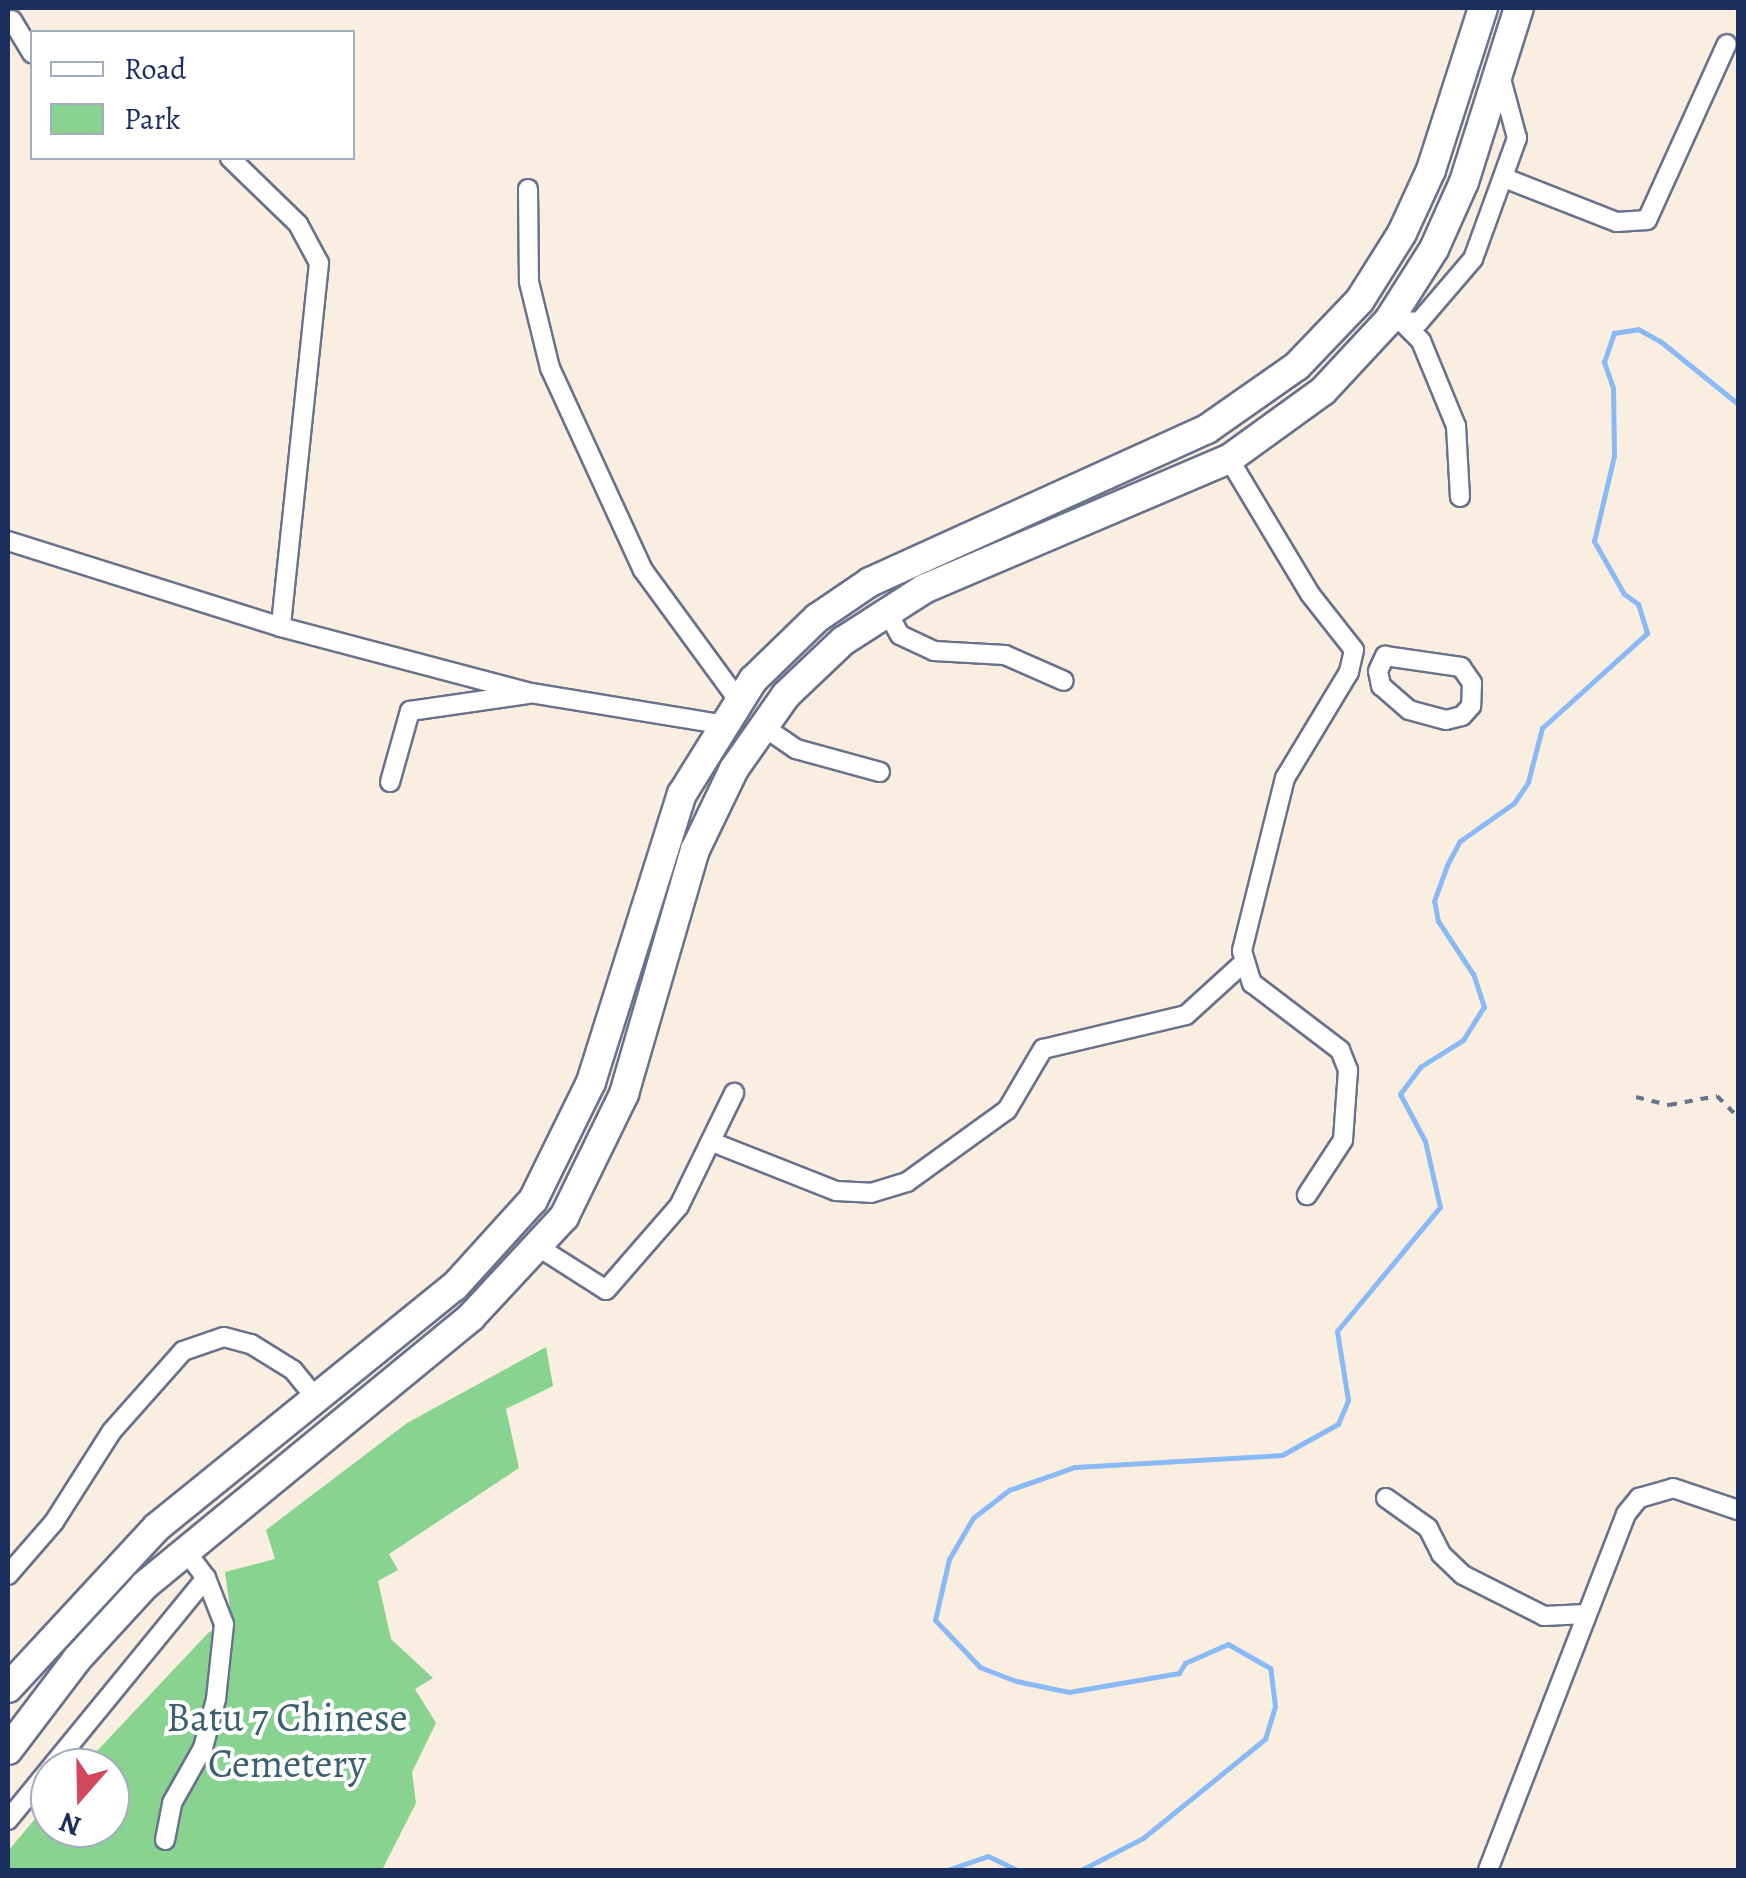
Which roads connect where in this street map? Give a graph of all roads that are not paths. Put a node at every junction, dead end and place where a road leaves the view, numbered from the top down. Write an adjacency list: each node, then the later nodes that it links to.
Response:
1 (1484, 8): 20 (highway)
2 (1519, 8): 6 (highway)
3 (12, 20): 5 (street)
4 (1726, 44): 8 (street)
5 (30, 50)
6 (1500, 75): 8 (street); 10 (highway)
7 (232, 160): 15 (street)
8 (1507, 180): 10 (street)
9 (528, 189): 20 (street)
10 (1397, 322): 11 (highway); 12 (street)
11 (1230, 459): 14 (highway); 16 (street)
12 (1460, 497)
13 (8, 541): 15 (street)
14 (887, 612): 18 (street); 22 (highway)
15 (281, 627): 19 (street)
16 (1354, 650): 17 (street); 25 (street)
17 (1385, 656): 17 (street)
18 (1064, 681)
19 (532, 694): 21 (street); 24 (street)
20 (738, 700): 21 (highway)
21 (720, 724): 30 (highway)
22 (761, 725): 23 (street); 29 (highway)
23 (880, 772)
24 (390, 782)
25 (1242, 964): 27 (street); 28 (street)
26 (734, 1092): 27 (street)
27 (712, 1142): 29 (street)
28 (1307, 1195)
29 (540, 1248): 33 (highway)
30 (315, 1397): 34 (street); 37 (highway)
31 (1386, 1498): 36 (street)
32 (1738, 1510): 36 (street)
33 (184, 1549): 35 (street); 38 (highway)
34 (8, 1575)
35 (206, 1578): 39 (street); 40 (street)
36 (1586, 1614): 41 (street)
37 (8, 1688)
38 (8, 1750)
39 (8, 1820)
40 (165, 1840)
41 (1488, 1870)

